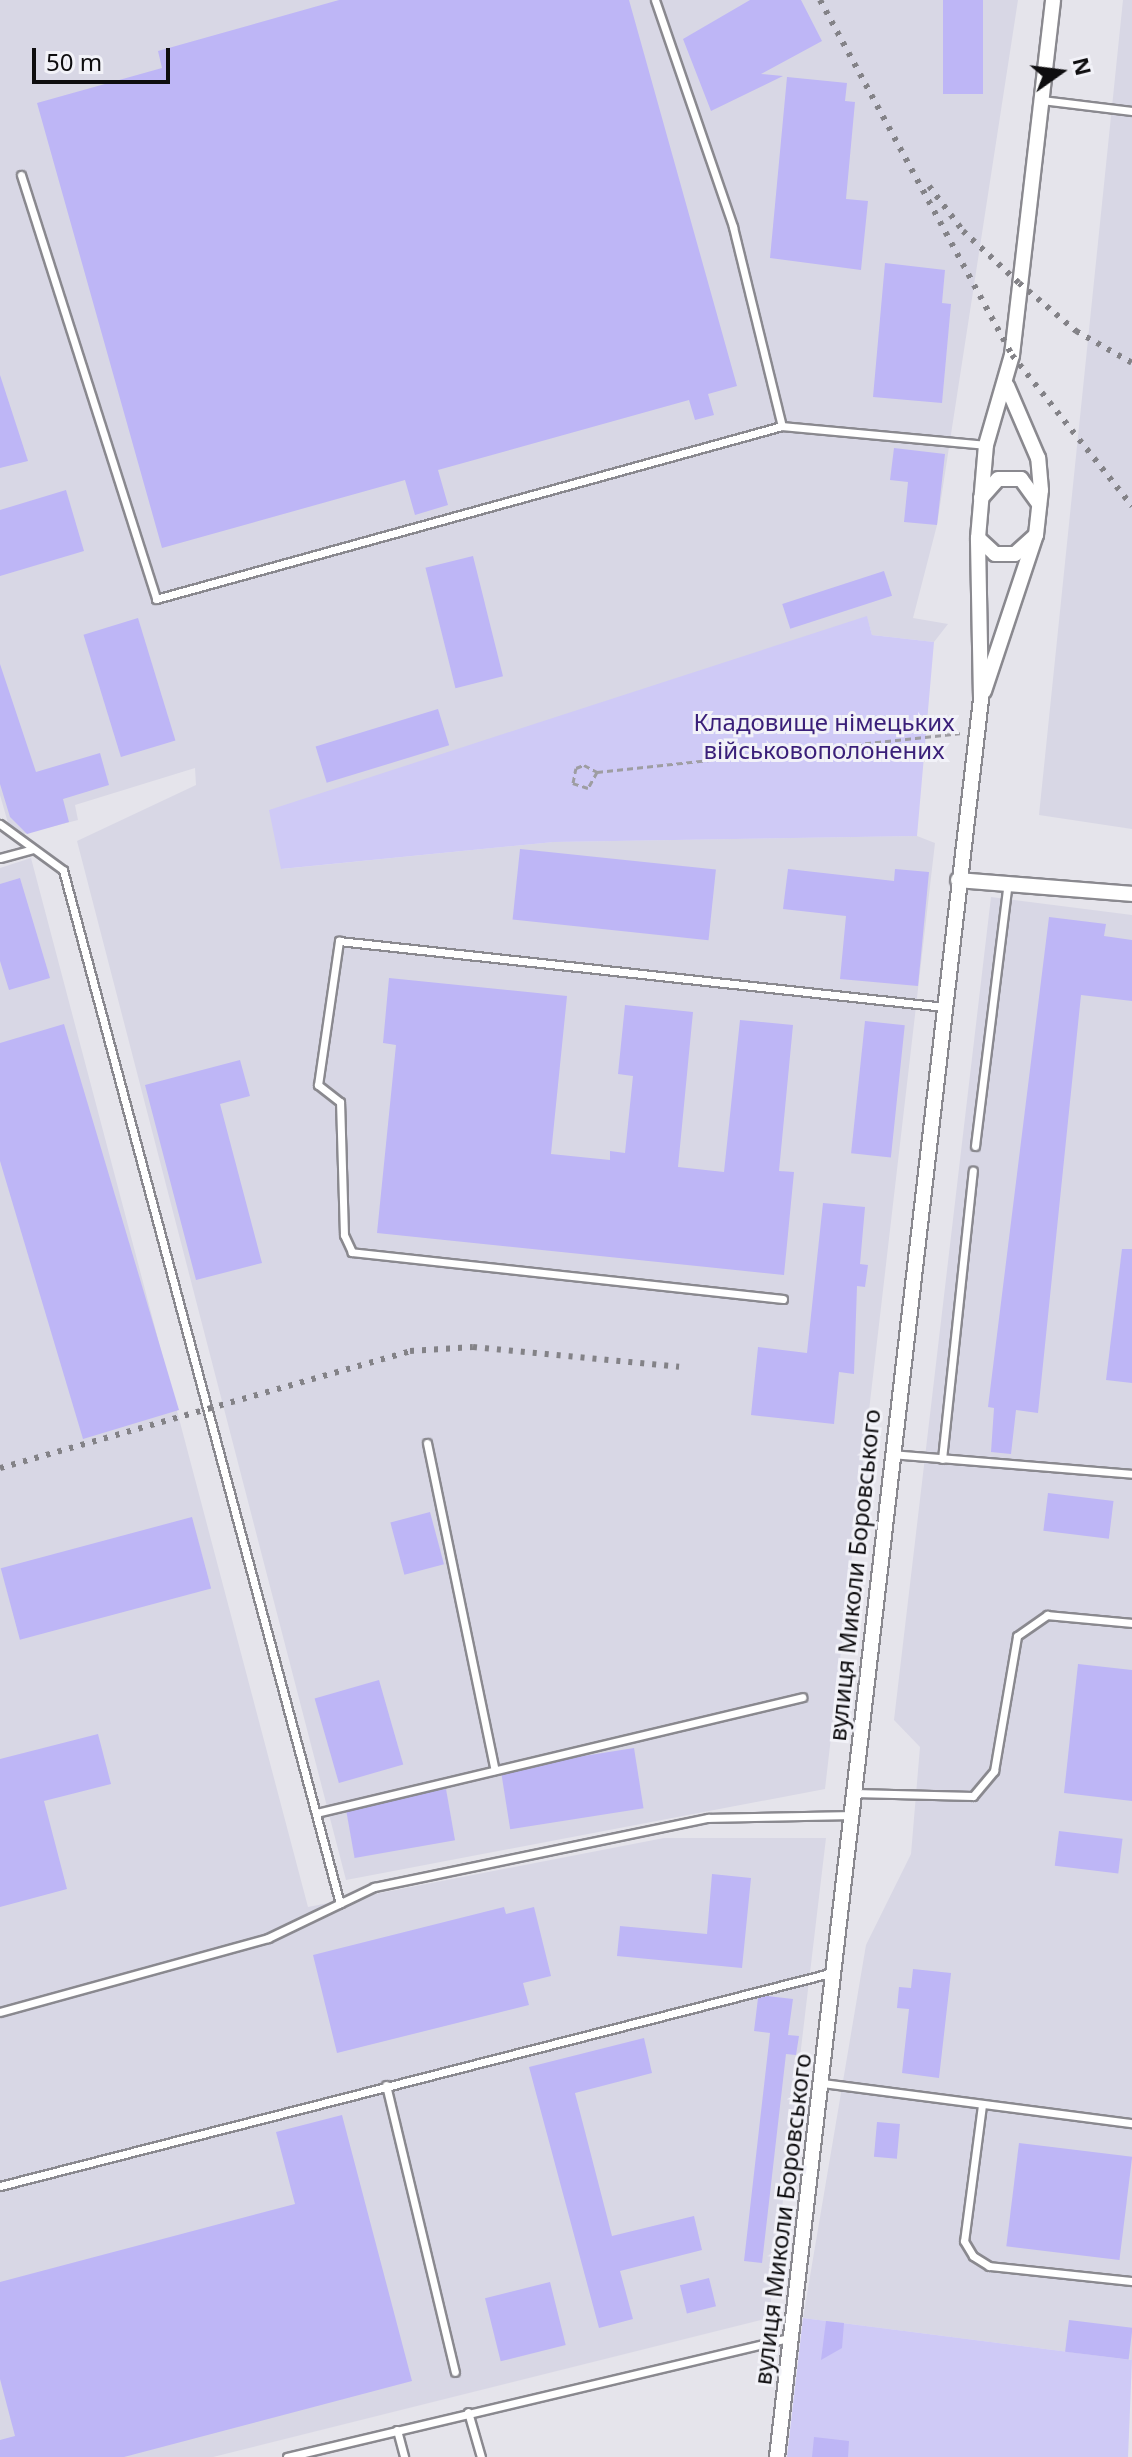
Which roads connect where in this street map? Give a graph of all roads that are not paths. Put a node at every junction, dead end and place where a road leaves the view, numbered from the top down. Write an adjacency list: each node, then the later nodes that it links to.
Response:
1 (655, 0): 7 (lane)
2 (1053, 0): 3 (street, вулиця Миколи Боровського)
3 (1041, 100): 4 (lane); 6 (street, вулиця Миколи Боровського)
4 (1132, 111)
5 (21, 175): 7 (lane)
6 (1007, 386): 8 (street, вулиця Миколи Боровського); 10 (street, вулиця Миколи Боровського)
7 (782, 426): 8 (lane)
8 (986, 445): 9 (street, вулиця Миколи Боровського)
9 (981, 498): 10 (street); 12 (street, вулиця Миколи Боровського)
10 (1039, 504): 11 (street, вулиця Миколи Боровського)
11 (1036, 535): 12 (street); 13 (street, вулиця Миколи Боровського)
12 (978, 538): 13 (street, вулиця Миколи Боровського)
13 (981, 698): 17 (street, вулиця Миколи Боровського)
14 (0, 824): 15 (lane)
15 (33, 849): 16 (lane); 32 (lane)
16 (0, 858)
17 (958, 880): 18 (street); 20 (street, вулиця Миколи Боровського)
18 (1008, 882): 19 (street); 21 (lane)
19 (1132, 894)
20 (945, 1007): 23 (lane); 25 (street, вулиця Миколи Боровського)
21 (975, 1146)
22 (973, 1171): 26 (lane)
23 (783, 1299)
24 (427, 1443): 30 (lane)
25 (889, 1454): 26 (lane); 31 (street, вулиця Миколи Боровського)
26 (942, 1459): 27 (lane)
27 (1132, 1474)
28 (1132, 1623): 31 (lane)
29 (802, 1697): 30 (lane)
30 (495, 1770): 32 (lane)
31 (852, 1793): 33 (street, вулиця Миколи Боровського)
32 (316, 1813): 34 (lane)
33 (850, 1815): 34 (lane); 35 (street, вулиця Миколи Боровського)
34 (340, 1904): 36 (lane)
35 (834, 1972): 37 (street, вулиця Миколи Боровського); 38 (lane)
36 (0, 2012)
37 (822, 2083): 39 (lane); 43 (street, вулиця Миколи Боровського)
38 (386, 2085): 41 (lane); 44 (lane)
39 (982, 2105): 40 (lane); 42 (lane)
40 (1132, 2123)
41 (0, 2186)
42 (1132, 2281)
43 (789, 2338): 45 (lane); 50 (street, вулиця Миколи Боровського)
44 (455, 2372)
45 (468, 2412): 46 (lane); 49 (lane)
46 (397, 2430): 47 (lane); 48 (lane)
47 (290, 2457)
48 (404, 2457)
49 (481, 2457)
50 (777, 2457)

